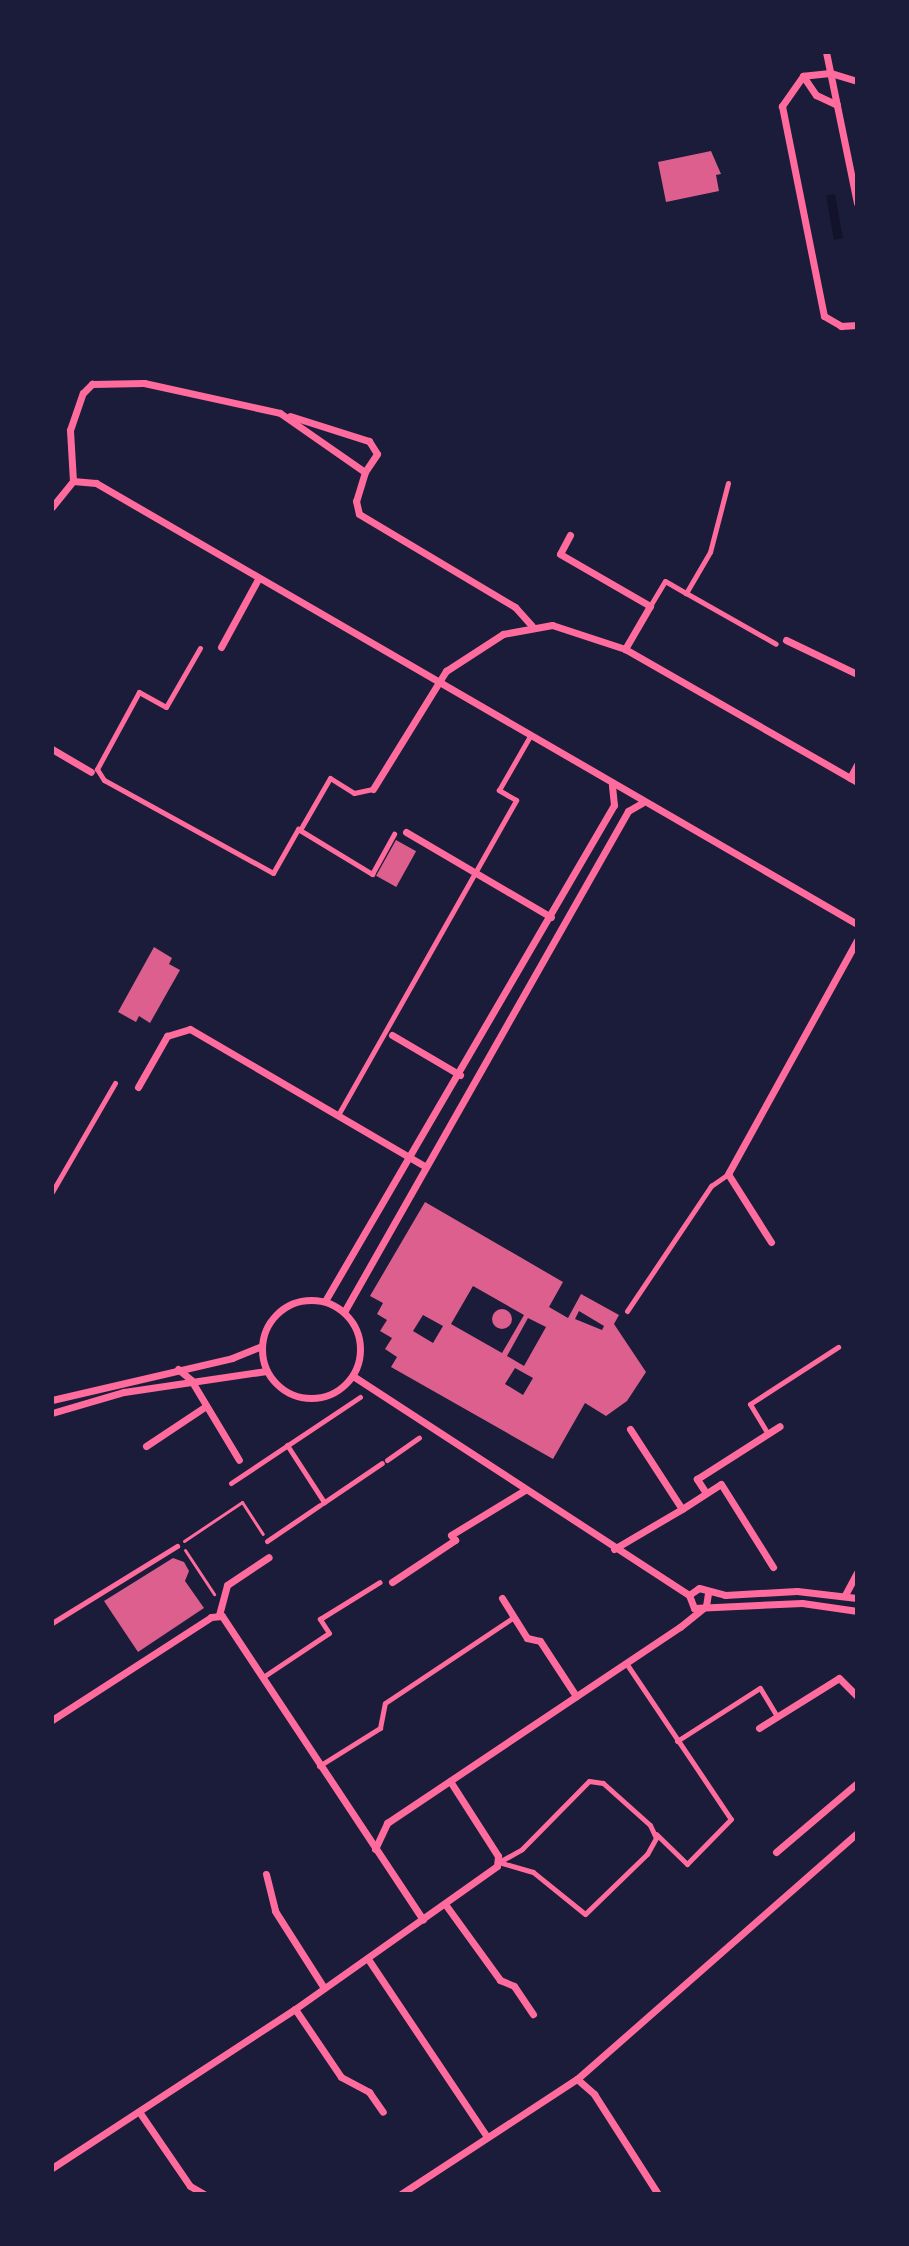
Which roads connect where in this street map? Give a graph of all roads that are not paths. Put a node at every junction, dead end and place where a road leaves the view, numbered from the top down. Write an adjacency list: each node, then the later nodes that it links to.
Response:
1 (826, 52): 2 (street)
2 (830, 73): 3 (street); 4 (street); 5 (street)
3 (803, 76): 5 (street); 7 (street)
4 (857, 81)
5 (837, 105): 6 (street)
6 (857, 203)
7 (857, 325)
8 (280, 413): 9 (street); 9 (street); 10 (street)
9 (365, 472): 17 (street)
10 (73, 481): 12 (street); 14 (street)
11 (728, 483): 15 (street)
12 (52, 507)
13 (570, 535): 16 (street)
14 (258, 579): 20 (street); 24 (street)
15 (686, 593): 16 (street); 19 (street)
16 (650, 606): 22 (street)
17 (532, 626): 22 (street); 24 (street)
18 (786, 640): 23 (street)
19 (776, 644)
20 (221, 647)
21 (200, 648): 28 (street)
22 (625, 649): 29 (street)
23 (857, 674)
24 (436, 681): 25 (street); 31 (street)
25 (530, 736): 30 (street); 36 (street)
26 (52, 749): 28 (street)
27 (857, 765): 29 (street)
28 (94, 770): 33 (street)
29 (853, 780)
30 (612, 785): 32 (street); 37 (street)
31 (373, 789): 33 (street)
32 (642, 803): 38 (street); 46 (street)
33 (299, 830): 35 (street)
34 (406, 832): 36 (street)
35 (394, 834)
36 (475, 872): 37 (street); 40 (street)
37 (551, 917): 41 (street)
38 (857, 924)
39 (857, 940): 47 (street)
40 (388, 1033): 41 (street); 44 (street)
41 (460, 1075): 45 (street)
42 (115, 1083): 48 (street)
43 (138, 1087): 44 (street)
44 (338, 1115): 45 (street)
45 (411, 1159): 46 (street); 50 (street)
46 (426, 1167): 52 (street)
47 (728, 1174): 49 (street); 51 (street)
48 (52, 1192)
49 (771, 1242)
50 (325, 1301): 52 (street); 53 (street)
51 (627, 1311)
52 (344, 1312): 57 (street)
53 (261, 1346): 55 (street); 56 (street)
54 (838, 1347): 65 (street)
55 (177, 1369): 58 (street); 60 (street)
56 (266, 1371): 57 (street); 58 (street)
57 (353, 1376): 71 (street)
58 (191, 1380): 61 (street); 62 (street)
59 (360, 1397): 67 (street)
60 (52, 1400)
61 (206, 1406): 68 (street); 69 (street)
62 (52, 1413)
63 (780, 1426): 65 (street)
64 (630, 1429): 74 (street)
65 (768, 1434): 72 (street)
66 (419, 1438): 73 (street)
67 (287, 1445): 70 (street); 73 (street)
68 (146, 1446)
69 (239, 1460)
70 (231, 1483)
71 (525, 1490): 77 (street); 82 (street)
72 (706, 1493): 74 (street); 79 (street)
73 (323, 1504): 75 (street)
74 (682, 1509): 77 (street)
75 (267, 1541)
76 (180, 1546): 92 (street)
77 (614, 1549): 84 (street)
78 (269, 1557): 90 (street)
79 (773, 1567)
80 (857, 1572): 85 (street)
81 (380, 1582): 94 (street)
82 (392, 1582)
83 (708, 1593): 84 (street); 85 (street); 88 (street)
84 (689, 1595): 88 (street)
85 (845, 1595): 87 (street)
86 (502, 1598): 91 (street)
87 (857, 1598)
88 (704, 1608): 89 (street); 93 (street)
89 (857, 1611)
90 (215, 1616): 94 (street); 98 (street)
91 (514, 1617): 95 (street); 101 (street)
92 (52, 1623)
93 (626, 1663): 95 (street); 100 (street)
94 (262, 1678): 101 (street)
95 (576, 1696): 102 (street)
96 (857, 1696): 97 (street)
97 (777, 1716): 99 (street); 100 (street)
98 (52, 1720)
99 (759, 1728)
100 (677, 1741): 104 (street)
101 (319, 1766): 106 (street)
102 (450, 1781): 106 (street); 108 (street)
103 (857, 1783): 107 (street)
104 (655, 1833): 108 (street); 108 (street)
105 (857, 1833): 116 (street)
106 (375, 1849): 111 (street)
107 (776, 1852)
108 (499, 1862): 110 (street)
109 (266, 1874): 113 (street)
110 (445, 1904): 111 (street); 115 (street)
111 (423, 1920): 112 (street)
112 (368, 1959): 113 (street); 119 (street)
113 (324, 1988): 114 (street)
114 (295, 2009): 117 (street); 118 (street)
115 (533, 2014)
116 (577, 2079): 119 (street); 123 (street)
117 (383, 2112)
118 (140, 2113): 120 (street); 121 (street)
119 (487, 2137): 122 (street)
120 (53, 2164)
121 (204, 2194)
122 (401, 2194)
123 (658, 2194)

